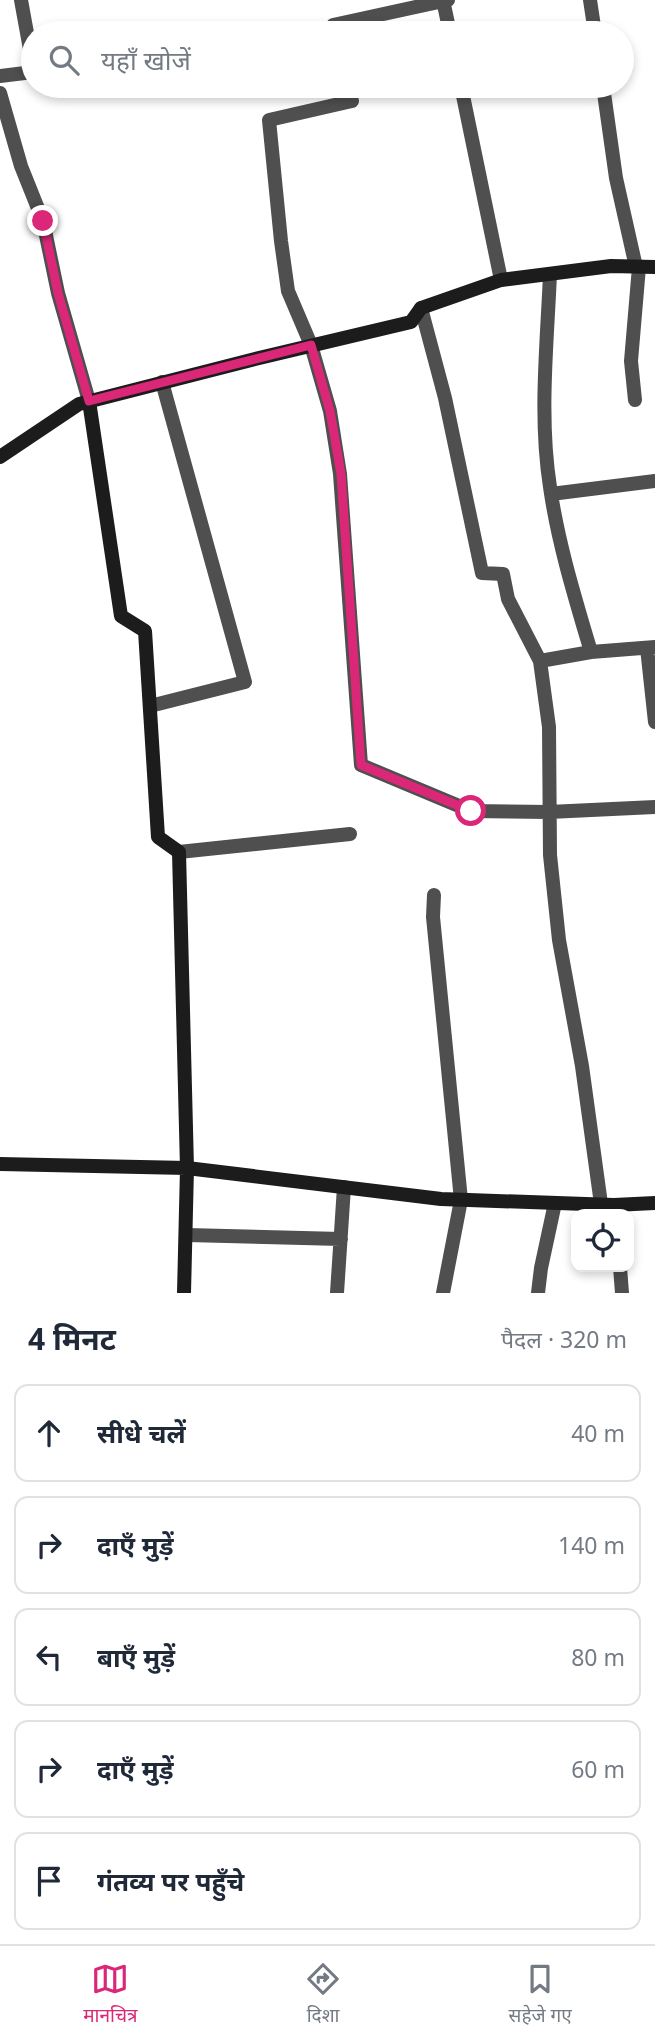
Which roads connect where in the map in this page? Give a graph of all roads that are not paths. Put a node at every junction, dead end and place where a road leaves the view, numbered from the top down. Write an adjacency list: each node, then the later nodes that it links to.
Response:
1 (21, 0): 4 (street)
2 (445, 0): 5 (street); 6 (street)
3 (590, 0): 7 (street)
4 (25, 21)
5 (351, 21)
6 (448, 21)
7 (593, 21)
8 (21, 73): 9 (street)
9 (0, 76)
10 (0, 93): 22 (street)
11 (351, 98): 19 (street)
12 (463, 98): 17 (street)
13 (605, 98): 14 (street)
14 (638, 267): 15 (street); 16 (street); 21 (street)
15 (655, 267)
16 (550, 274): 17 (street); 25 (street)
17 (501, 281): 18 (street)
18 (421, 308): 19 (street); 28 (street)
19 (311, 345): 20 (street); 32 (street)
20 (162, 382): 22 (street); 29 (street)
21 (635, 400)
22 (89, 401): 23 (street); 29 (street)
23 (0, 457)
24 (655, 481): 25 (street)
25 (551, 494): 27 (street)
26 (651, 647): 27 (street); 30 (street)
27 (591, 652): 28 (street)
28 (540, 661): 32 (street)
29 (150, 706): 34 (street)
30 (655, 722)
31 (655, 807): 32 (street)
32 (549, 812): 42 (street)
33 (350, 834): 34 (street)
34 (179, 852): 37 (street)
35 (434, 895): 39 (street)
36 (0, 1164): 37 (street)
37 (187, 1168): 38 (street); 43 (street)
38 (345, 1187): 39 (street); 44 (street)
39 (461, 1200): 40 (street); 48 (street)
40 (555, 1203): 42 (street); 49 (street)
41 (655, 1203): 42 (street)
42 (610, 1208)
43 (187, 1235): 44 (street); 46 (street)
44 (341, 1239): 47 (street)
45 (620, 1272): 50 (street)
46 (184, 1293)
47 (337, 1293)
48 (443, 1293)
49 (538, 1293)
50 (622, 1293)

